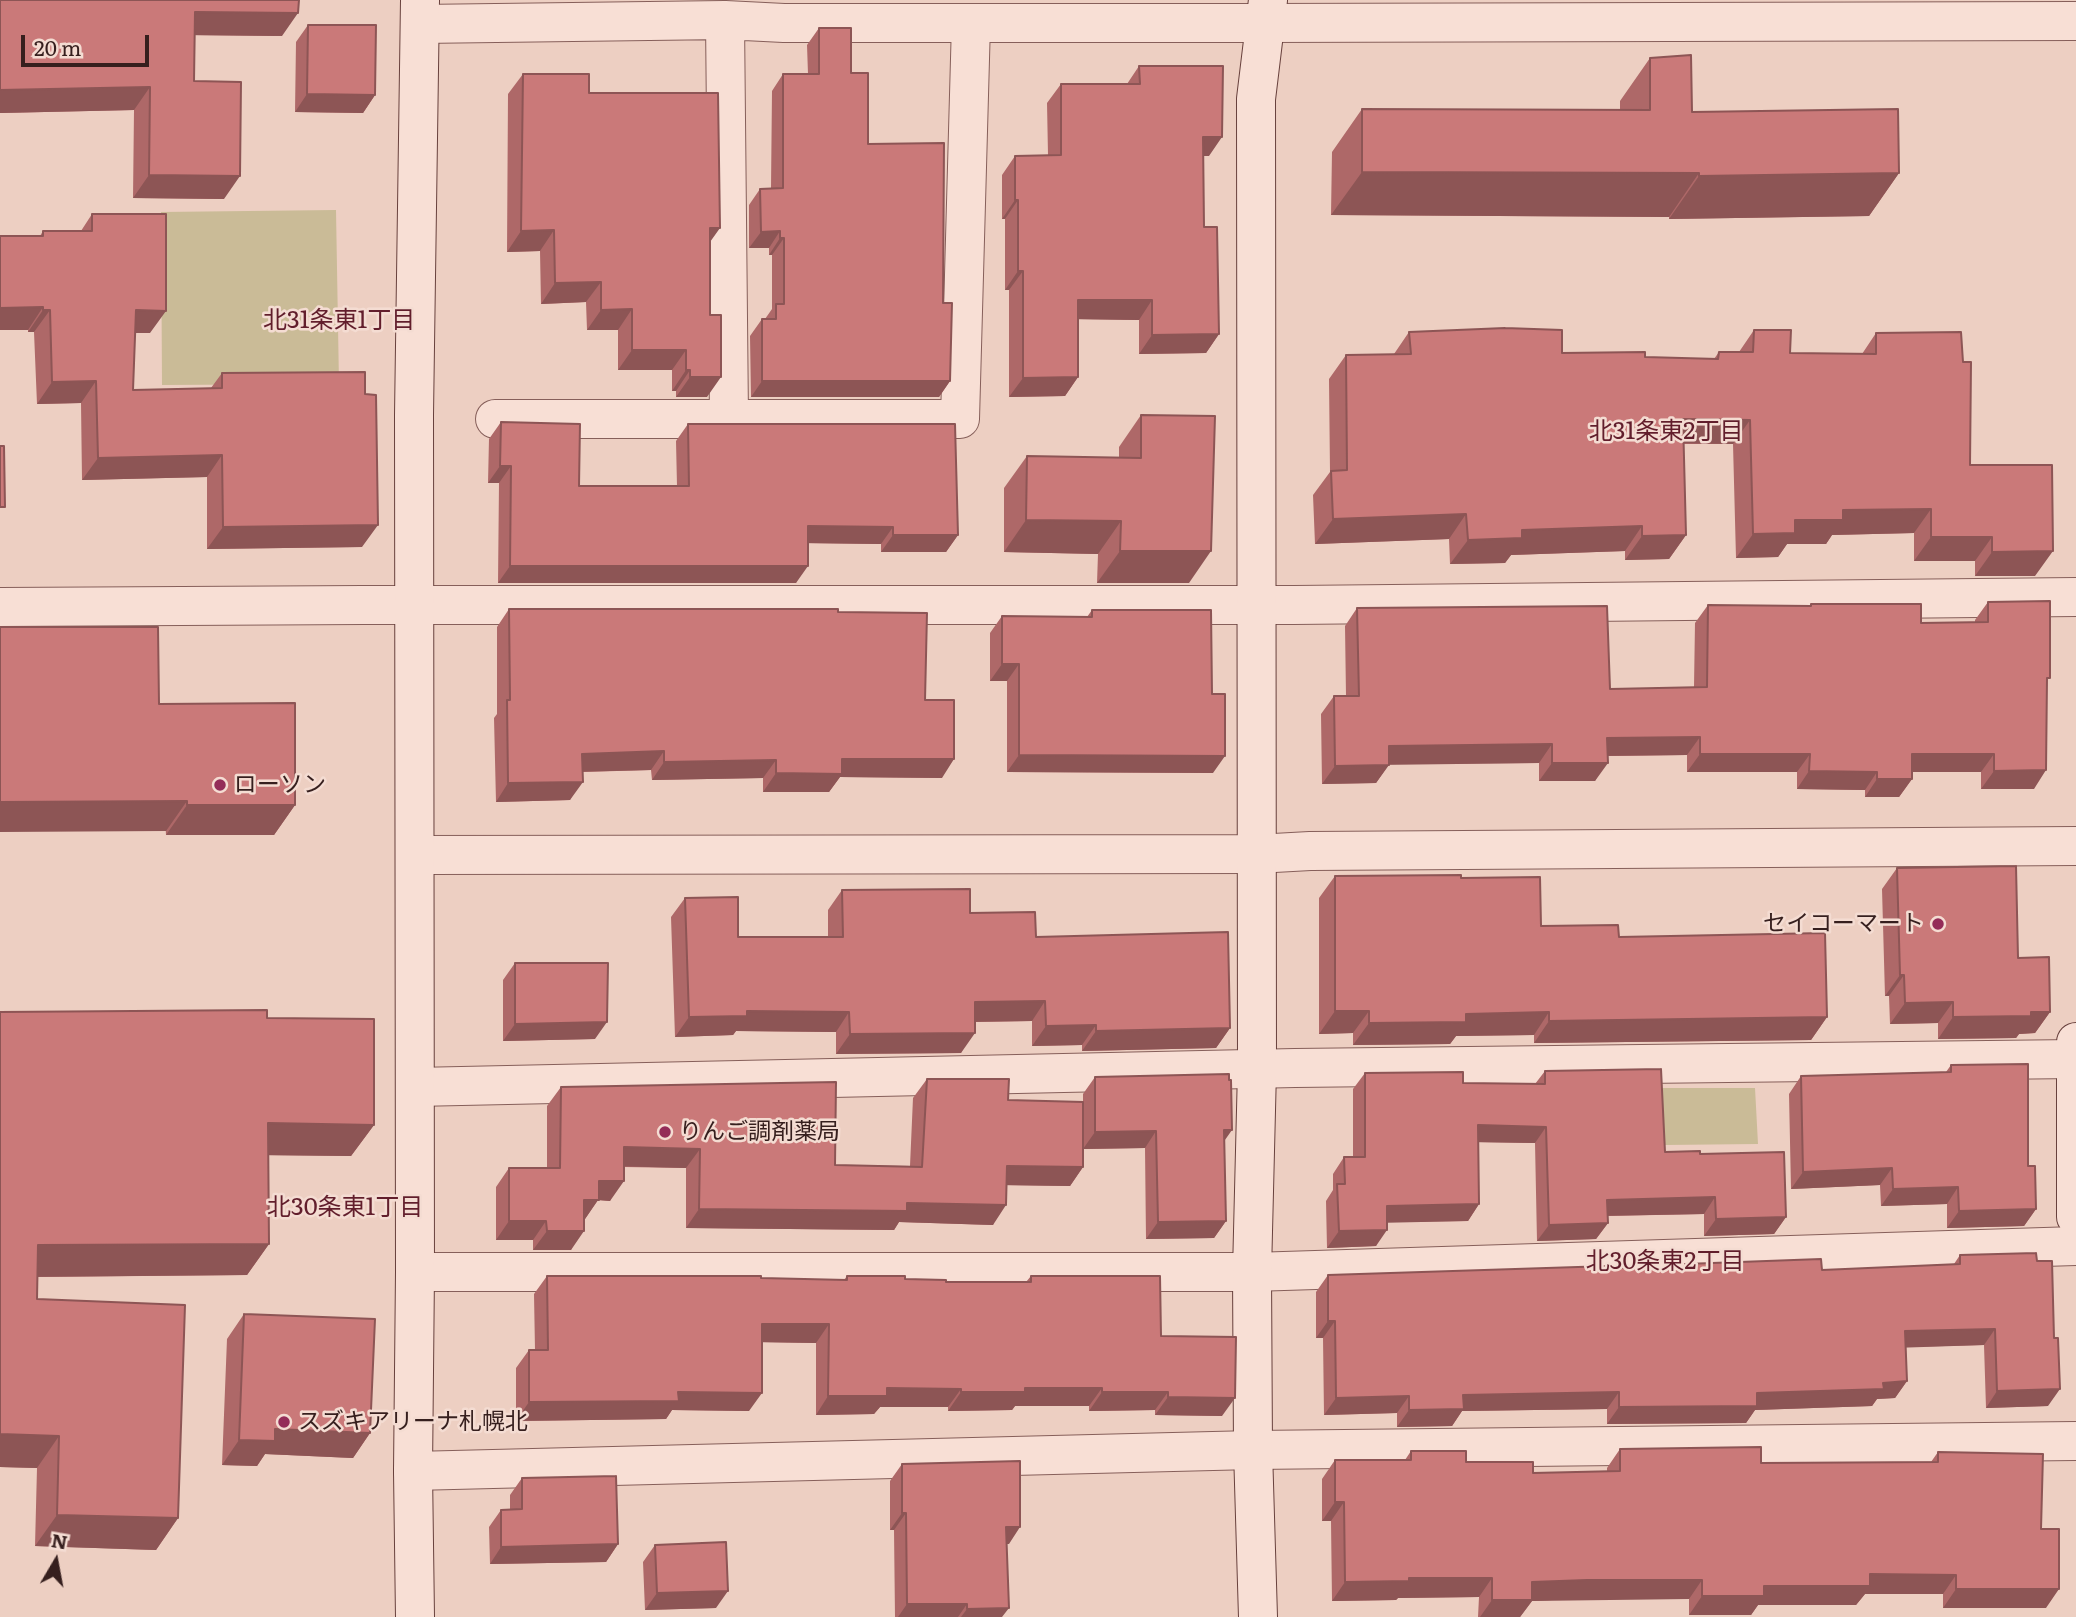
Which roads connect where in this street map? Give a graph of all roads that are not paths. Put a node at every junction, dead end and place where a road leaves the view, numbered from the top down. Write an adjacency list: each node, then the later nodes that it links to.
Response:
1 (420, 12): 5 (street); 12 (street)
2 (784, 12): 5 (street); 7 (street)
3 (1009, 12): 4 (street); 7 (street)
4 (1267, 12): 6 (street); 11 (street)
5 (725, 20): 8 (street)
6 (2076, 20)
7 (971, 23): 8 (street)
8 (729, 418): 9 (street)
9 (495, 419)
10 (2076, 597): 11 (street)
11 (1256, 604): 12 (street); 15 (street)
12 (414, 605): 13 (street); 16 (street)
13 (0, 607)
14 (2076, 846): 15 (street)
15 (1256, 854): 16 (street); 19 (street)
16 (415, 855): 20 (street)
17 (2076, 1042): 18 (street)
18 (2075, 1059): 19 (street); 21 (street)
19 (1256, 1070): 20 (street); 24 (street)
20 (415, 1087): 23 (street)
21 (2076, 1217)
22 (2076, 1246): 24 (street)
23 (415, 1272): 24 (street); 27 (street)
24 (1252, 1272): 26 (street)
25 (2076, 1441): 26 (street)
26 (1253, 1450): 27 (street); 29 (street)
27 (413, 1471): 28 (street)
28 (415, 1617)
29 (1258, 1617)

